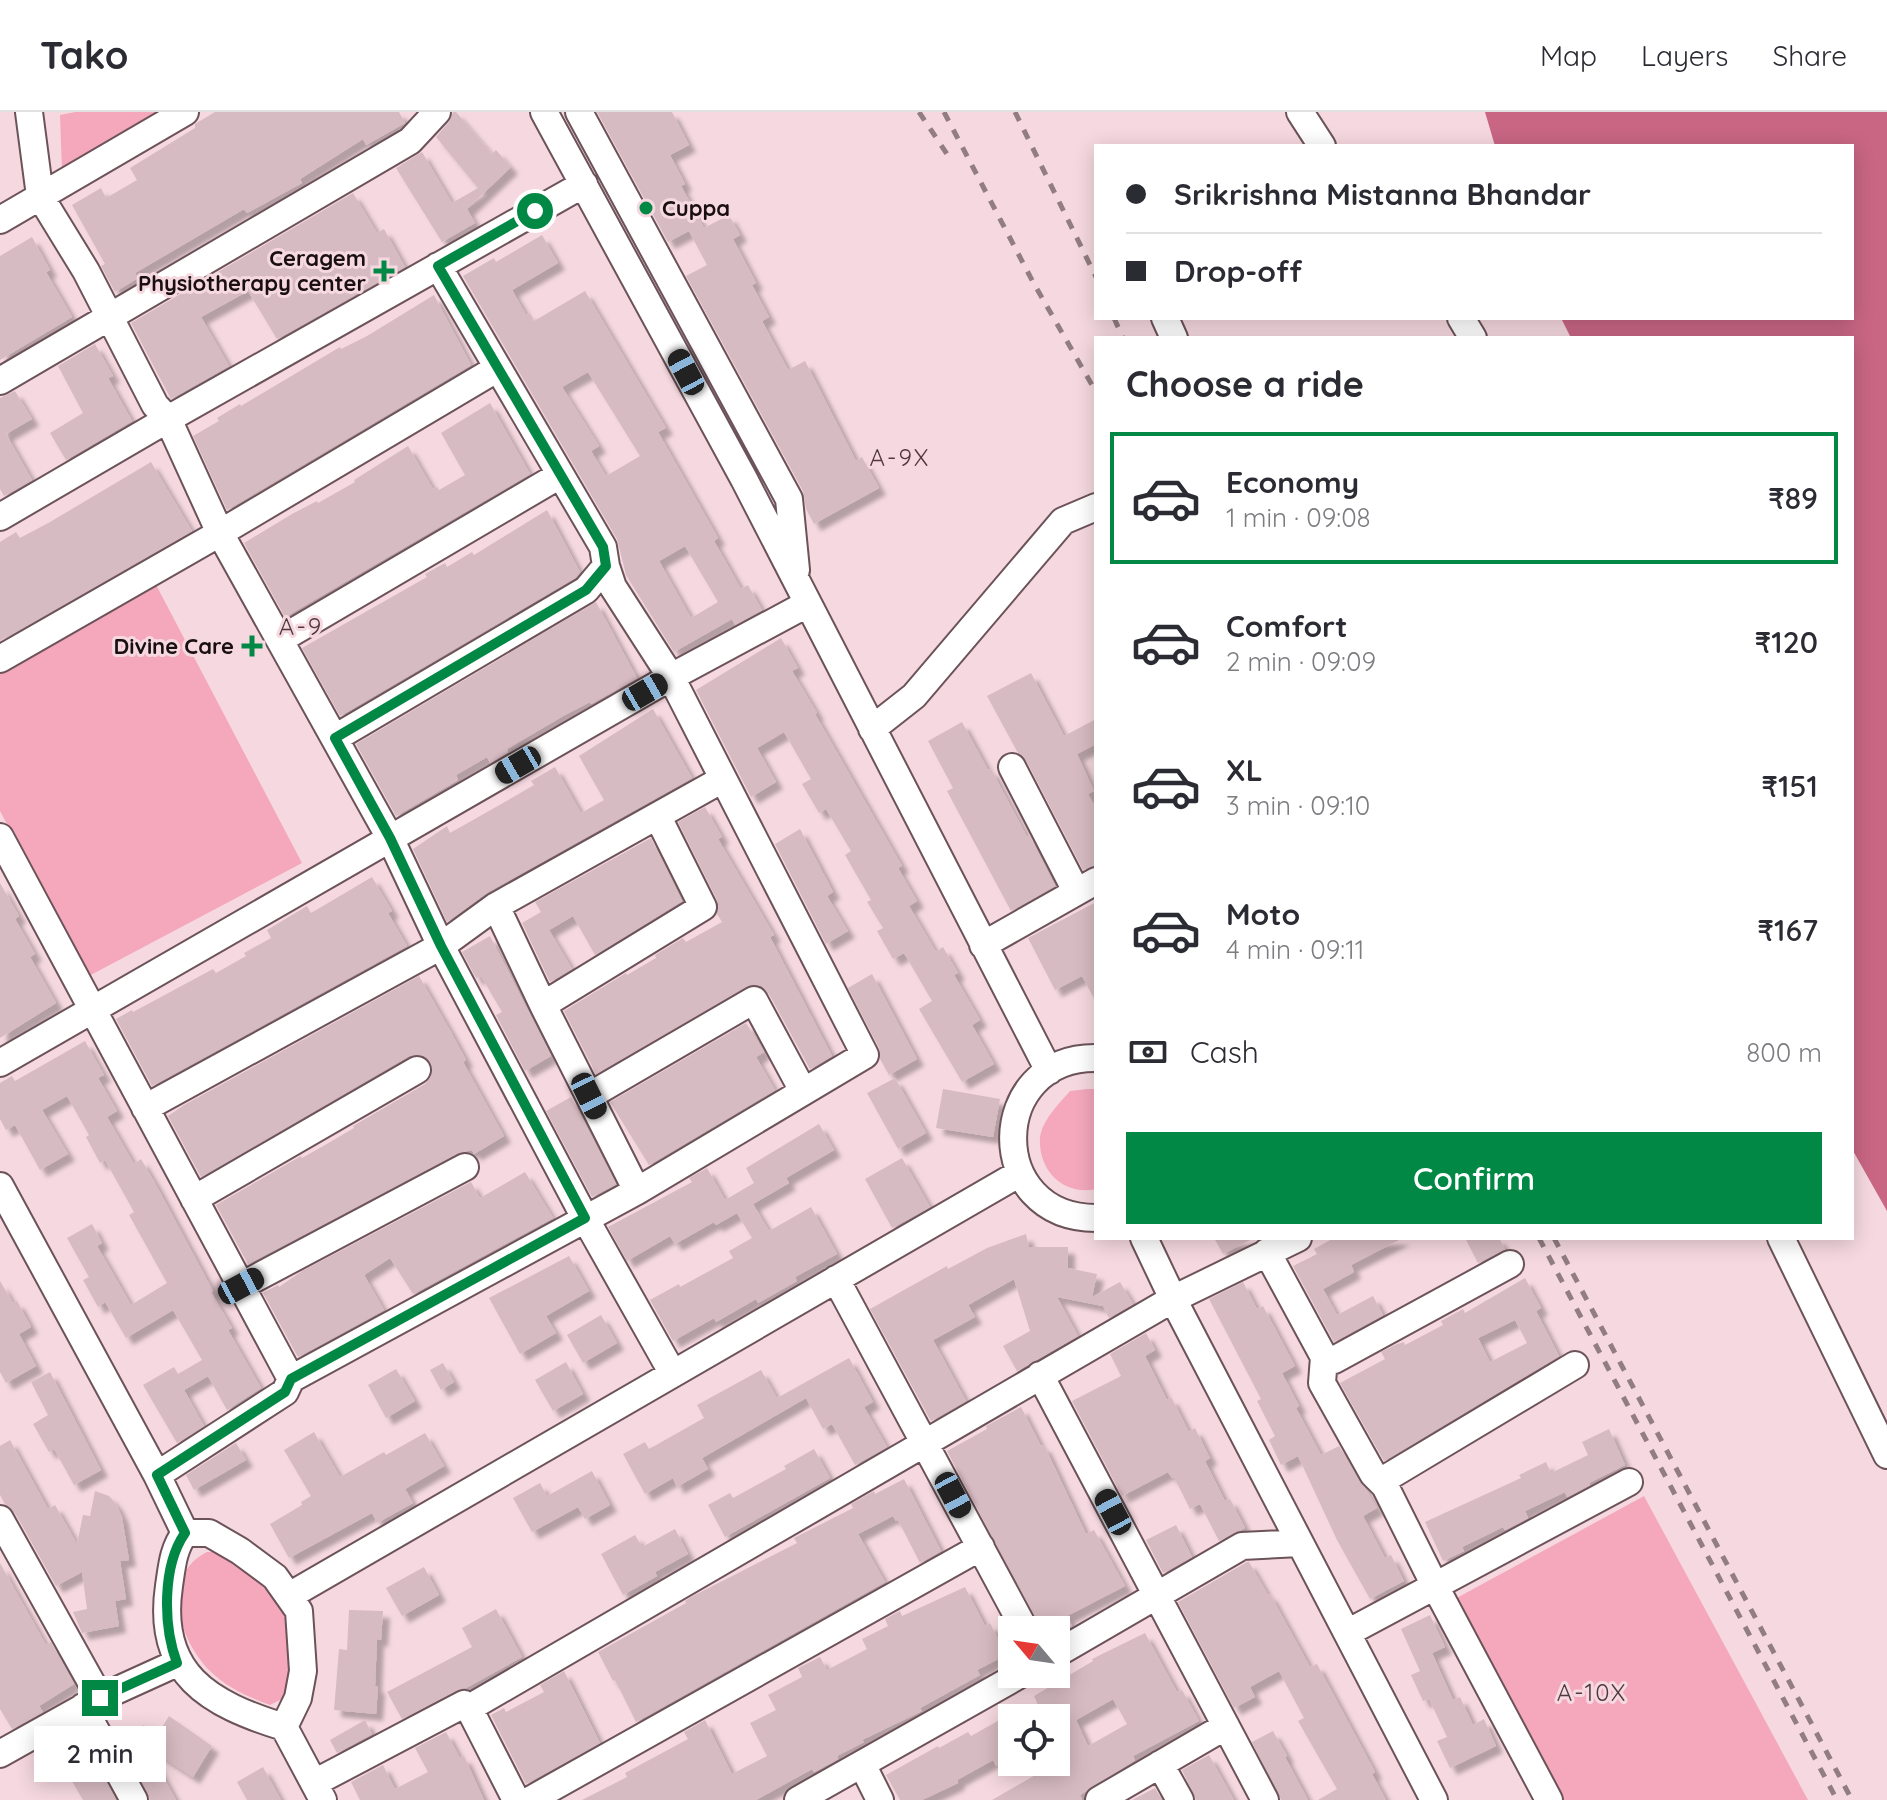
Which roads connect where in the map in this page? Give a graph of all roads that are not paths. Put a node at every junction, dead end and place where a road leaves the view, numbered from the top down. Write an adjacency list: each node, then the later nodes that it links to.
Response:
1 (29, 112): 9 (street)
2 (185, 112): 9 (street)
3 (437, 112): 12 (street)
4 (579, 112): 21 (street)
5 (1300, 112): 7 (street)
6 (544, 113): 8 (street)
7 (1321, 144)
8 (584, 184): 11 (street); 21 (street)
9 (40, 196): 10 (street); 12 (street)
10 (0, 220)
11 (438, 266): 13 (street); 15 (street)
12 (110, 318): 14 (street); 15 (street)
13 (498, 368): 16 (street); 19 (street)
14 (0, 381)
15 (168, 419): 18 (street); 19 (street)
16 (560, 475): 20 (street); 22 (street)
17 (1094, 508): 25 (street)
18 (0, 517)
19 (220, 533): 22 (street); 23 (street)
20 (606, 566): 24 (street); 26 (street)
21 (802, 595): 24 (street); 25 (street)
22 (281, 639): 26 (street)
23 (0, 659)
24 (671, 677): 28 (street); 31 (street)
25 (872, 729): 34 (street)
26 (335, 738): 31 (street)
27 (1012, 767): 32 (street)
28 (723, 779): 29 (street); 42 (street)
29 (658, 817): 33 (street); 36 (street)
30 (0, 837): 37 (street)
31 (390, 838): 35 (street); 37 (street)
32 (1086, 886): 34 (street)
33 (496, 906): 35 (street); 36 (street)
34 (983, 945): 41 (street)
35 (441, 946): 44 (street); 50 (street)
36 (543, 1005): 43 (street)
37 (92, 1010): 39 (street); 44 (street)
38 (1094, 1058): 41 (street)
39 (0, 1063)
40 (417, 1070): 49 (street)
41 (1049, 1071): 46 (street)
42 (803, 1091): 43 (street); 48 (street)
43 (589, 1096): 48 (street)
44 (145, 1108): 49 (street)
45 (465, 1167): 58 (street)
46 (1020, 1173): 51 (street); 57 (street)
47 (0, 1186): 67 (street)
48 (637, 1191): 50 (street)
49 (194, 1199): 58 (street)
50 (585, 1218): 62 (street); 64 (street)
51 (1094, 1218)
52 (1145, 1240): 59 (street)
53 (1294, 1240): 55 (street)
54 (1782, 1240): 66 (street)
55 (1267, 1252): 59 (street); 60 (street)
56 (1510, 1264): 60 (street)
57 (836, 1279): 62 (street); 65 (street)
58 (241, 1286): 64 (street)
59 (1173, 1299): 63 (street); 72 (street)
60 (1324, 1357): 69 (street)
61 (1575, 1365): 69 (street)
62 (673, 1374): 76 (street)
63 (1040, 1375): 65 (street); 75 (street)
64 (291, 1379): 67 (street)
65 (925, 1442): 73 (street); 83 (street)
66 (1887, 1455)
67 (157, 1475): 70 (street)
68 (1629, 1482): 74 (street)
69 (1385, 1486): 74 (street)
70 (185, 1533): 76 (street); 80 (street)
71 (4, 1535): 82 (street)
72 (1300, 1543): 75 (street); 78 (street)
73 (981, 1547): 77 (street); 92 (street)
74 (1435, 1586): 78 (street); 99 (street)
75 (1157, 1595): 79 (street); 84 (street)
76 (289, 1596): 85 (street)
77 (1018, 1616)
78 (1347, 1633): 98 (street)
79 (1070, 1646)
80 (177, 1663): 82 (street); 85 (street)
81 (998, 1687): 87 (street)
82 (91, 1702): 86 (street); 90 (street)
83 (469, 1708): 89 (street); 91 (street)
84 (1226, 1726): 88 (street); 97 (street)
85 (284, 1727): 89 (street)
86 (0, 1754)
87 (862, 1764): 93 (street); 94 (street)
88 (1160, 1764): 95 (street); 96 (street)
89 (318, 1792)
90 (134, 1800)
91 (516, 1800)
92 (530, 1800)
93 (798, 1800)
94 (880, 1800)
95 (1099, 1800)
96 (1180, 1800)
97 (1265, 1800)
98 (1434, 1800)
99 (1549, 1800)

